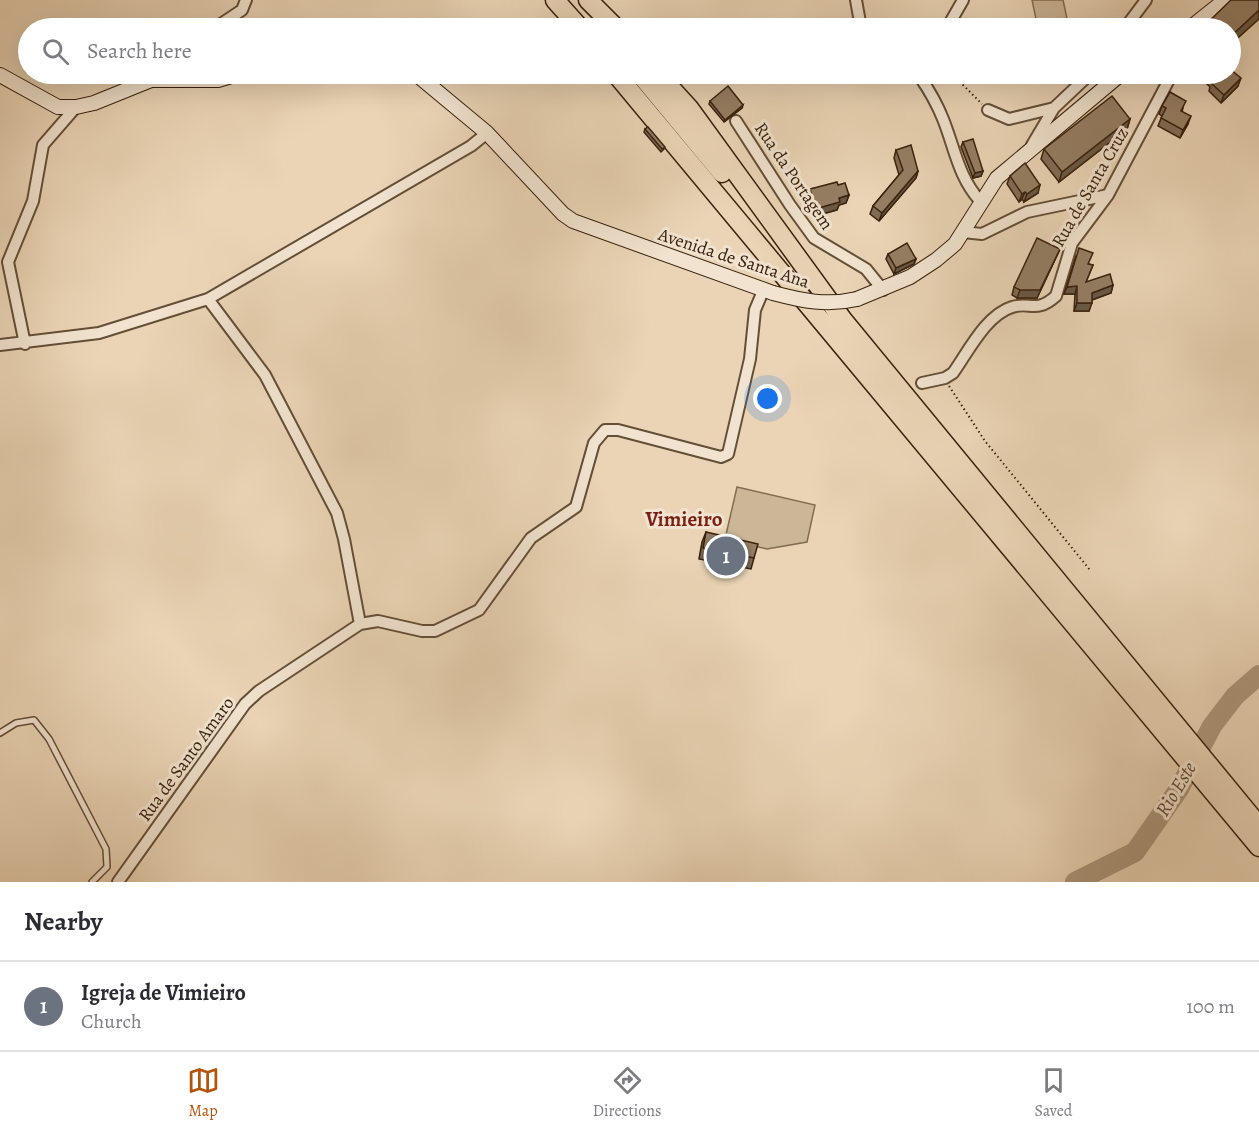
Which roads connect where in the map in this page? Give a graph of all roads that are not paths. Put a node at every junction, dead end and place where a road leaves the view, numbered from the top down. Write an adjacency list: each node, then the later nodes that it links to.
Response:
1 (246, 0): 8 (street)
2 (555, 0): 9 (highway)
3 (588, 0): 10 (highway)
4 (856, 0): 11 (street)
5 (963, 0): 12 (street)
6 (1146, 0): 13 (street)
7 (1225, 0): 14 (street)
8 (230, 18)
9 (571, 18)
10 (604, 18)
11 (859, 18)
12 (953, 18)
13 (1132, 18)
14 (1205, 18)
15 (0, 75): 26 (street)
16 (138, 84): 26 (street)
17 (428, 84): 30 (street, Avenida de Santa Ana)
18 (624, 84): 35 (highway)
19 (636, 84): 35 (highway)
20 (648, 84): 34 (highway)
21 (667, 84): 34 (highway)
22 (928, 84): 33 (street)
23 (1079, 84): 27 (street)
24 (1109, 84): 31 (street, Avenida de Santa Ana)
25 (1167, 84): 32 (street, Rua de Santa Cruz)
26 (76, 107): 40 (street)
27 (1054, 108): 28 (street); 31 (street)
28 (988, 110)
29 (736, 121): 37 (street, Rua da Portagem)
30 (487, 133): 38 (street, Avenida de Santa Ana); 39 (street)
31 (1026, 154): 33 (street, Avenida de Santa Ana)
32 (1108, 195): 36 (street); 42 (street, Rua de Santa Cruz)
33 (980, 201): 36 (street, Avenida de Santa Ana)
34 (760, 209): 44 (highway)
35 (743, 226): 44 (highway)
36 (963, 231): 37 (street, Avenida de Santa Ana)
37 (882, 290): 38 (street, Avenida de Santa Ana, bridge)
38 (768, 292): 43 (street)
39 (208, 299): 40 (street); 43 (street)
40 (25, 344): 41 (street)
41 (0, 345)
42 (922, 383)
43 (360, 624): 49 (street, Rua de Santo Amaro)
44 (1152, 708): 46 (highway); 47 (highway)
45 (0, 733): 48 (lane)
46 (1259, 826)
47 (1259, 847)
48 (92, 882)
49 (118, 882)

